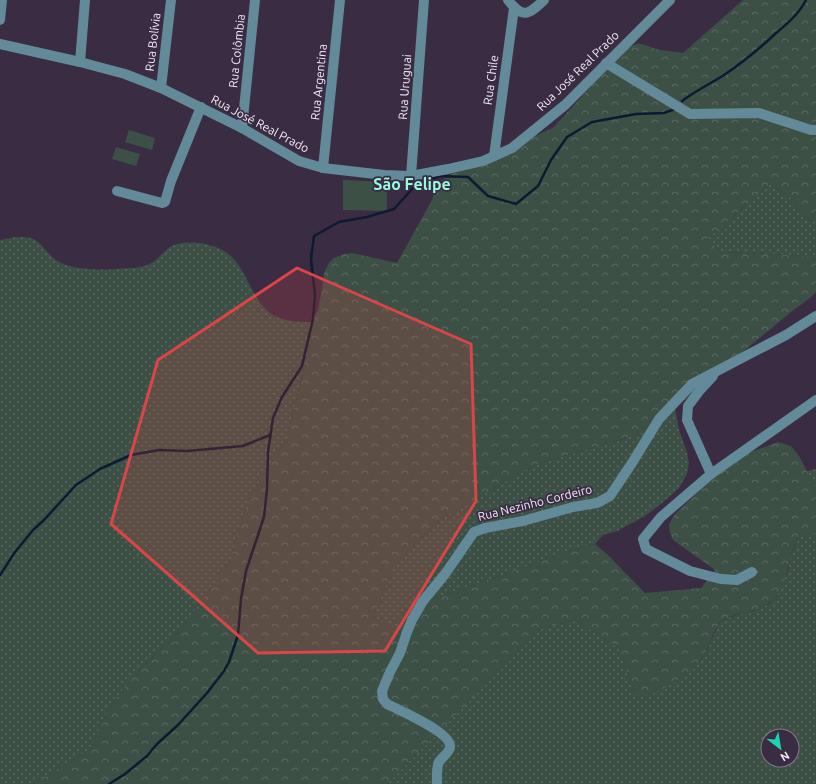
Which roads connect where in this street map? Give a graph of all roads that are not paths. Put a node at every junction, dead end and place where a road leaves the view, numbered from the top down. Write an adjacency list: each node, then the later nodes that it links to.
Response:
1 (2, 0): 11 (street)
2 (85, 0): 13 (street)
3 (171, 0): 15 (street, Rua Bolívia)
4 (255, 0): 17 (street, Rua Colômbia)
5 (340, 0): 20 (street, Rua Argentina)
6 (424, 0): 21 (street, Rua Uruguai)
7 (508, 0): 10 (street)
8 (544, 0): 10 (street)
9 (670, 0): 14 (street, Rua José Real Prado)
10 (514, 8): 19 (street, Rua Chile)
11 (0, 20)
12 (0, 44): 13 (street, Rua José Real Prado)
13 (80, 62): 15 (street, Rua José Real Prado)
14 (606, 63): 18 (street); 19 (street, Rua José Real Prado)
15 (161, 88): 16 (street, Rua José Real Prado)
16 (201, 107): 17 (street, Rua José Real Prado); 22 (street)
17 (242, 128): 20 (street, Rua José Real Prado)
18 (816, 130)
19 (494, 156): 21 (street, Rua José Real Prado)
20 (323, 168): 21 (street, Rua José Real Prado)
21 (411, 176)
22 (117, 191)
23 (816, 316): 24 (street, Rua Nezinho Cordeiro)
24 (719, 371): 26 (street); 28 (street, Rua Nezinho Cordeiro)
25 (814, 404): 26 (street)
26 (711, 474): 27 (street)
27 (752, 572)
28 (437, 784)

